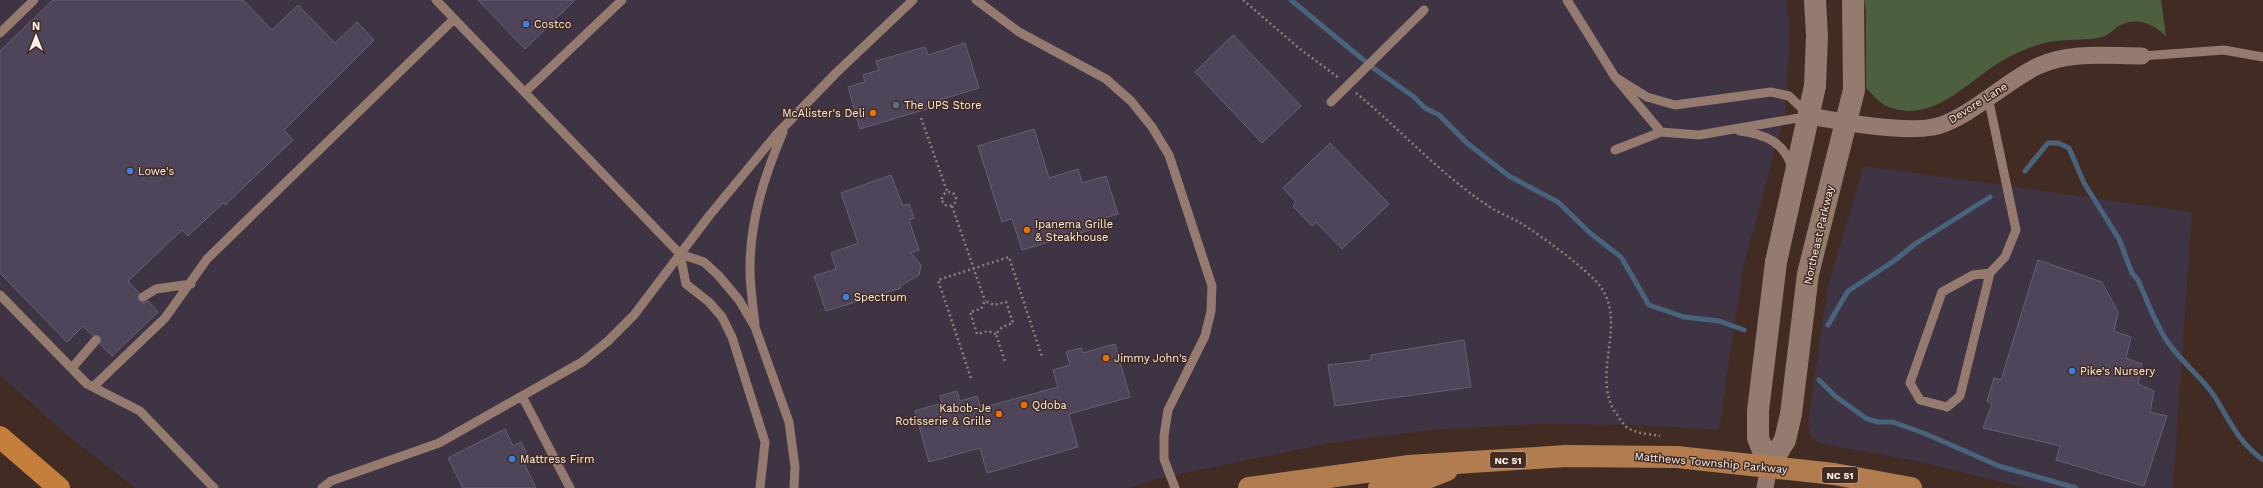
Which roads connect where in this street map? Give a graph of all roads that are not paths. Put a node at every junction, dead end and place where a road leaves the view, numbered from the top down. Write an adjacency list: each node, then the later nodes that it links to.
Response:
1 (34, 0): 11 (lane)
2 (436, 0): 10 (lane)
3 (622, 0): 15 (lane)
4 (913, 0): 20 (lane)
5 (976, 0): 44 (lane)
6 (1567, 0): 14 (lane)
7 (1815, 0): 18 (street)
8 (1853, 0): 19 (street, Northeast Parkway)
9 (1424, 10): 17 (lane)
10 (454, 19): 15 (lane); 27 (lane)
11 (0, 33)
12 (2142, 56): 13 (lane); 16 (street, Devore Lane)
13 (2263, 57)
14 (1615, 77): 18 (lane); 22 (lane)
15 (525, 92): 25 (lane)
16 (1988, 97): 19 (street, Devore Lane); 26 (lane)
17 (1331, 102)
18 (1810, 116): 19 (street, Devore Lane); 21 (lane); 24 (street)
19 (1847, 122): 37 (street, Northeast Parkway)
20 (785, 126): 25 (lane); 30 (lane)
21 (1731, 130): 22 (lane); 24 (lane)
22 (1661, 132): 23 (lane)
23 (1615, 150)
24 (1795, 178): 37 (street)
25 (680, 254): 30 (lane); 34 (lane); 42 (lane)
26 (1990, 273): 26 (lane)
27 (190, 284): 29 (lane); 33 (lane)
28 (0, 295): 32 (lane)
29 (144, 297)
30 (755, 327): 43 (lane)
31 (96, 340): 32 (lane)
32 (72, 368): 33 (lane)
33 (93, 386): 39 (lane)
34 (522, 396): 40 (lane); 41 (lane)
35 (0, 437): 38 (highway)
36 (1467, 462): 37 (main road, Matthews Township Parkway / NC 51); 45 (main road, Matthews Township Parkway / NC 51); 46 (main road)
37 (1769, 466): 47 (street, Northeast Parkway); 48 (main road, Matthews Township Parkway / NC 51)
38 (59, 488)
39 (214, 488)
40 (322, 488)
41 (570, 488)
42 (760, 488)
43 (794, 488)
44 (1175, 488)
45 (1248, 488)
46 (1379, 488)
47 (1765, 488)
48 (1911, 488)

